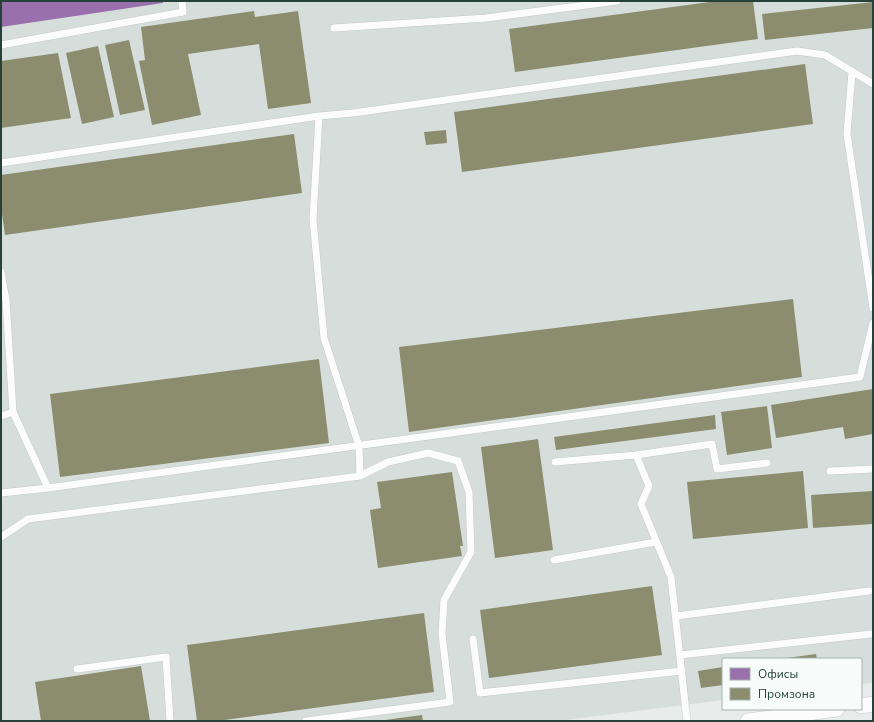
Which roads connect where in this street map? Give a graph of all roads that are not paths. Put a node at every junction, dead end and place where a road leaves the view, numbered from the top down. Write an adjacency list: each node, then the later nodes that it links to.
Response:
1 (182, 1): 4 (lane)
2 (617, 1): 3 (lane)
3 (334, 28)
4 (1, 45)
5 (852, 72): 6 (lane); 7 (lane); 10 (lane)
6 (873, 84)
7 (319, 116): 8 (lane); 14 (lane)
8 (1, 163)
9 (1, 272): 12 (lane)
10 (873, 308)
11 (873, 323): 14 (lane)
12 (13, 412): 13 (lane); 21 (lane)
13 (1, 416)
14 (359, 446): 20 (lane); 21 (lane)
15 (636, 455): 16 (lane); 17 (lane); 24 (lane)
16 (555, 462)
17 (767, 463)
18 (873, 469): 19 (lane)
19 (830, 471)
20 (360, 476): 23 (lane); 37 (lane)
21 (48, 488): 22 (lane)
22 (1, 493)
23 (1, 537)
24 (656, 542): 25 (lane); 27 (lane)
25 (554, 560)
26 (869, 591): 27 (lane)
27 (676, 616): 30 (lane)
28 (871, 634): 30 (lane)
29 (473, 639): 32 (lane)
30 (680, 655): 32 (lane)
31 (77, 669): 36 (lane)
32 (682, 671): 38 (lane)
33 (873, 704): 34 (street)
34 (862, 706)
35 (830, 710): 39 (street)
36 (170, 721)
37 (306, 721)
38 (687, 721)
39 (748, 721)

